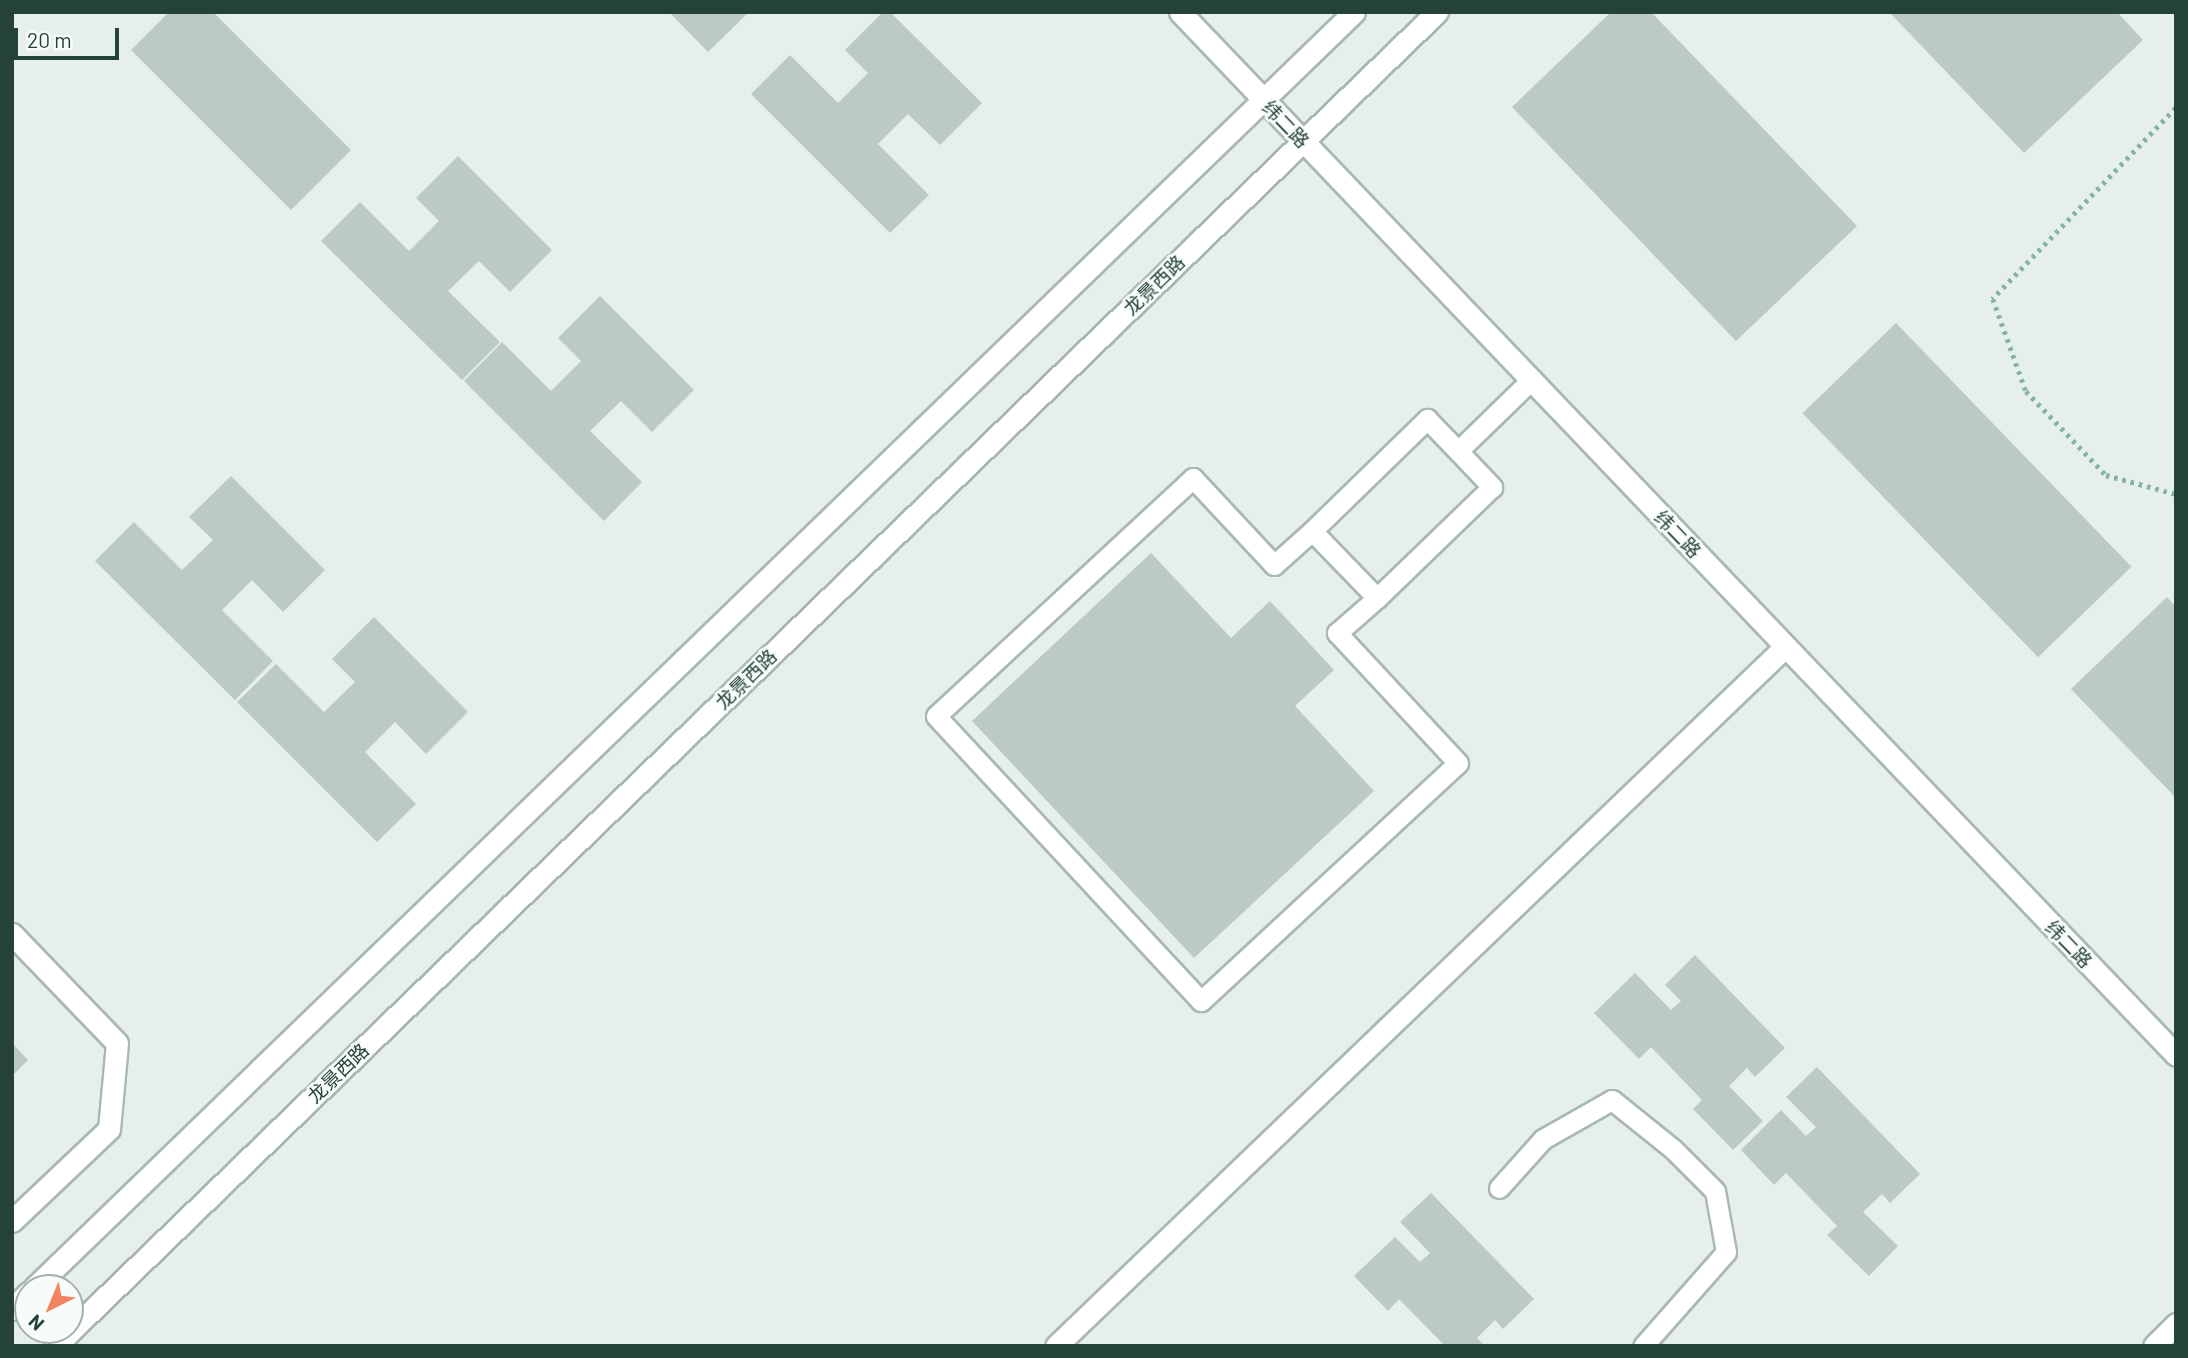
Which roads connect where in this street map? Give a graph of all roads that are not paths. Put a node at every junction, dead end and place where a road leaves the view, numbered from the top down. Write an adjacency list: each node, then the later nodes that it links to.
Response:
1 (1180, 12): 4 (main road, 纬二路)
2 (1354, 12): 4 (main road)
3 (1437, 12): 5 (main road, 龙景西路)
4 (1263, 100): 5 (main road, 纬二路); 15 (main road)
5 (1303, 142): 6 (main road, 纬二路); 18 (main road, 龙景西路)
6 (1531, 380): 7 (lane); 10 (main road, 纬二路)
7 (1458, 451): 8 (lane); 9 (lane)
8 (1311, 531): 9 (lane); 9 (lane)
9 (1377, 598)
10 (1786, 647): 12 (main road, 纬二路); 19 (main road)
11 (12, 934): 14 (main road)
12 (2176, 1055)
13 (1499, 1188): 17 (lane)
14 (12, 1221)
15 (48, 1274)
16 (2176, 1324): 20 (main road)
17 (1651, 1343)
18 (55, 1346)
19 (1056, 1346)
20 (2154, 1346)

